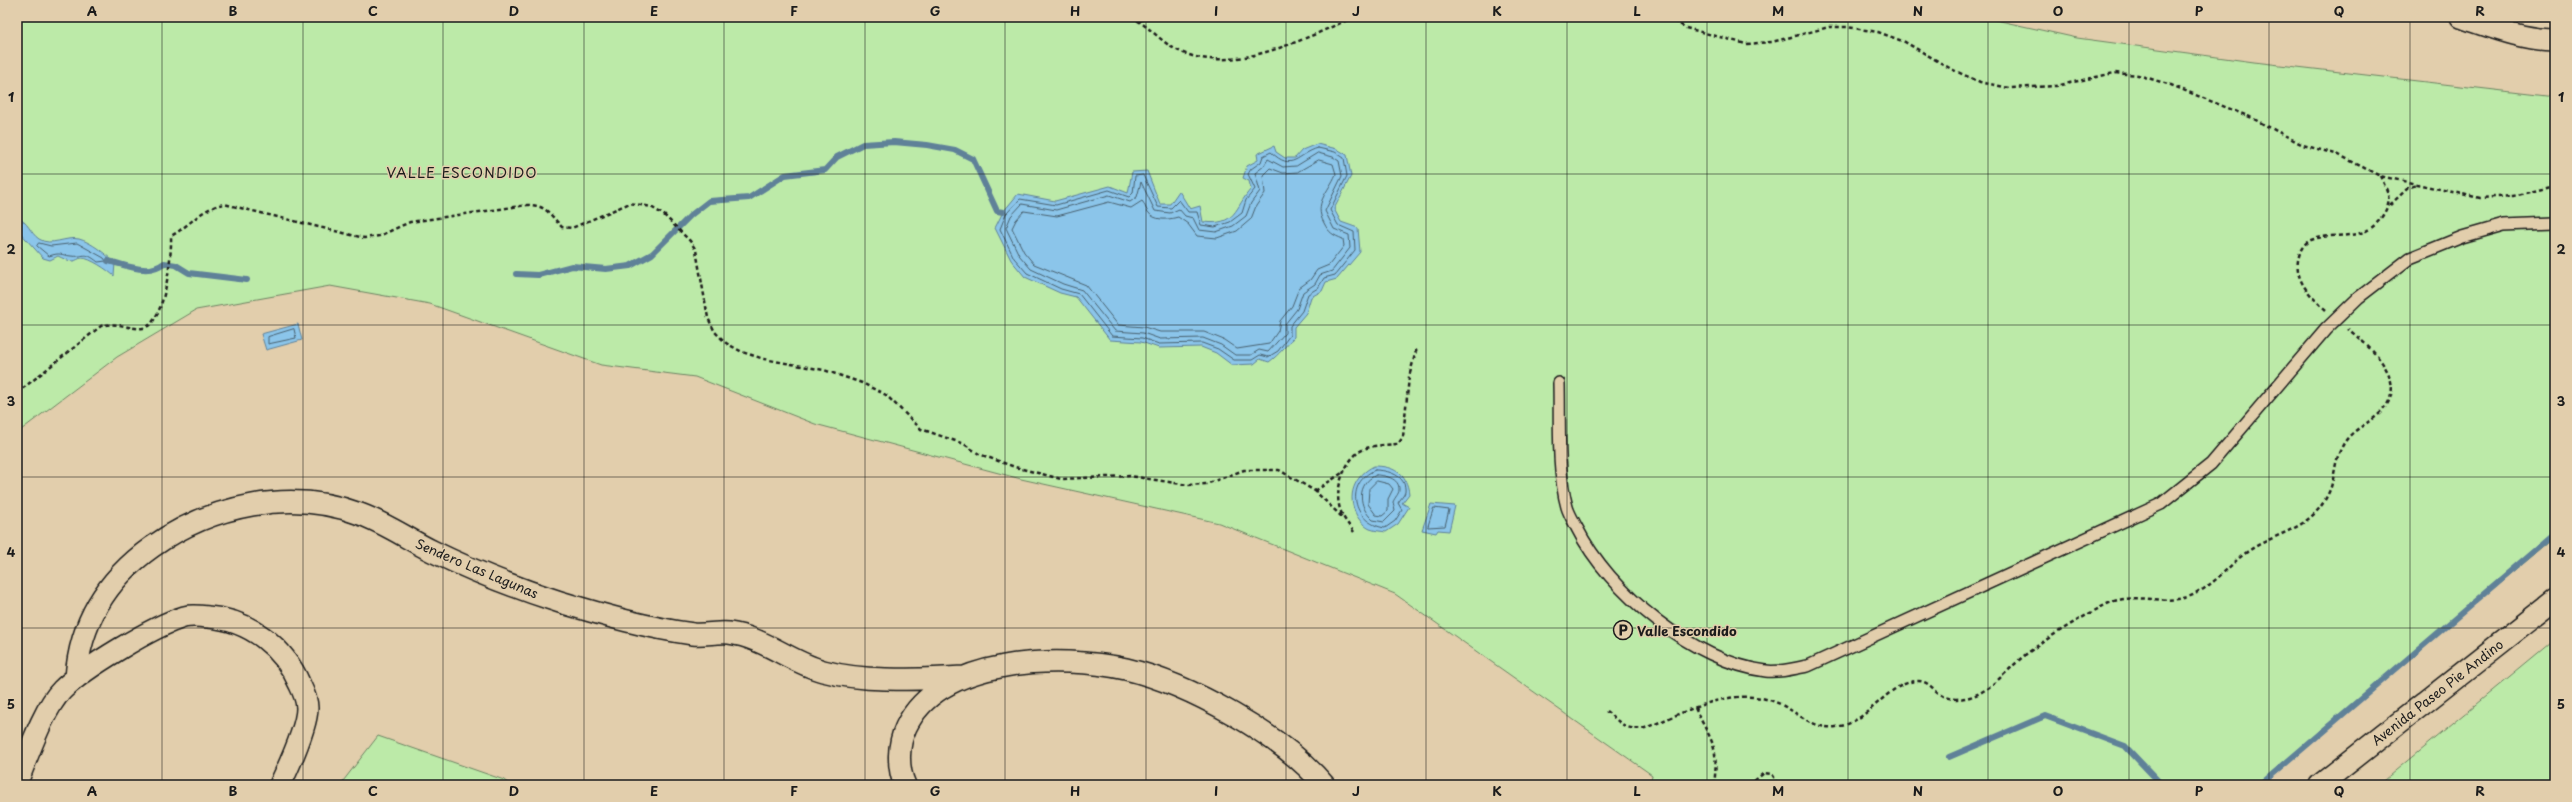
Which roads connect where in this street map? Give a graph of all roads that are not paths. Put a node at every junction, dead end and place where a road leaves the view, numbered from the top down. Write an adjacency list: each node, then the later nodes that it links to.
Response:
1 (2461, 17): 2 (street)
2 (2555, 40)
3 (2555, 223): 4 (lane)
4 (1559, 383)
5 (2555, 600): 14 (street, Avenida Paseo Pie Andino)
6 (964, 676): 8 (street, Sendero Las Lagunas); 9 (street); 13 (street)
7 (76, 678): 8 (street, Sendero Las Lagunas); 10 (street); 11 (street)
8 (913, 679): 9 (street)
9 (920, 706): 12 (street)
10 (17, 782)
11 (280, 785)
12 (905, 785)
13 (1324, 785)
14 (2320, 785)

